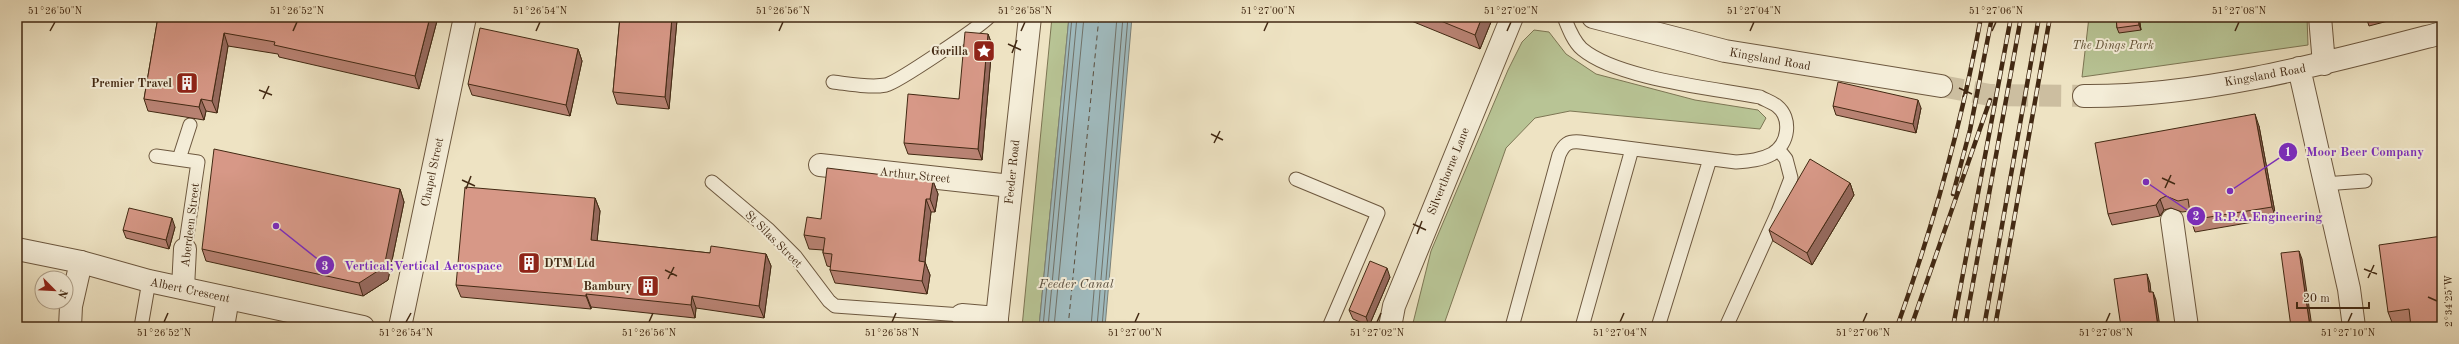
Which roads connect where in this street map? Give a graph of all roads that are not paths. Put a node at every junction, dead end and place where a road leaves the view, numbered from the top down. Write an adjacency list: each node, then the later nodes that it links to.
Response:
1 (465, 17): 39 (street, Chapel Street)
2 (989, 17): 11 (lane)
3 (1030, 17): 25 (street, Feeder Road)
4 (1512, 17): 41 (street, Silverthorne Lane)
5 (1564, 17): 16 (lane)
6 (2320, 17): 9 (street)
7 (1597, 18): 12 (street, Kingsland Road)
8 (2442, 33): 9 (street, Kingsland Road)
9 (2324, 64): 10 (street, Kingsland Road)
10 (2299, 68): 13 (street, Kingsland Road); 24 (street)
11 (833, 82)
12 (1941, 86)
13 (2084, 96)
14 (190, 125): 18 (lane)
15 (1632, 149): 19 (lane); 42 (lane); 43 (lane)
16 (1778, 149): 19 (lane); 45 (lane)
17 (156, 156): 18 (lane)
18 (179, 159): 28 (lane, Aberdeen Street)
19 (1710, 159): 44 (lane)
20 (820, 165): 25 (street, Arthur Street)
21 (1296, 179): 40 (lane)
22 (2365, 181): 24 (lane)
23 (712, 182): 33 (lane, St Silas Street)
24 (2324, 184): 47 (street)
25 (1011, 186): 34 (street, Feeder Road)
26 (2172, 220): 46 (street)
27 (17, 249): 29 (street, Albert Crescent)
28 (185, 250): 31 (street, Aberdeen Street)
29 (81, 262): 30 (street, Albert Crescent); 35 (street)
30 (149, 281): 31 (street, Albert Crescent); 36 (lane)
31 (183, 288): 32 (street, Albert Crescent)
32 (228, 298): 37 (street); 38 (street, Albert Crescent)
33 (962, 315): 34 (street, St Silas Street)
34 (997, 322)
35 (70, 327)
36 (141, 327)
37 (223, 327)
38 (364, 327)
39 (400, 327)
40 (1329, 327)
41 (1390, 327)
42 (1512, 327)
43 (1582, 327)
44 (1658, 327)
45 (1726, 327)
46 (2187, 327)
47 (2354, 327)

